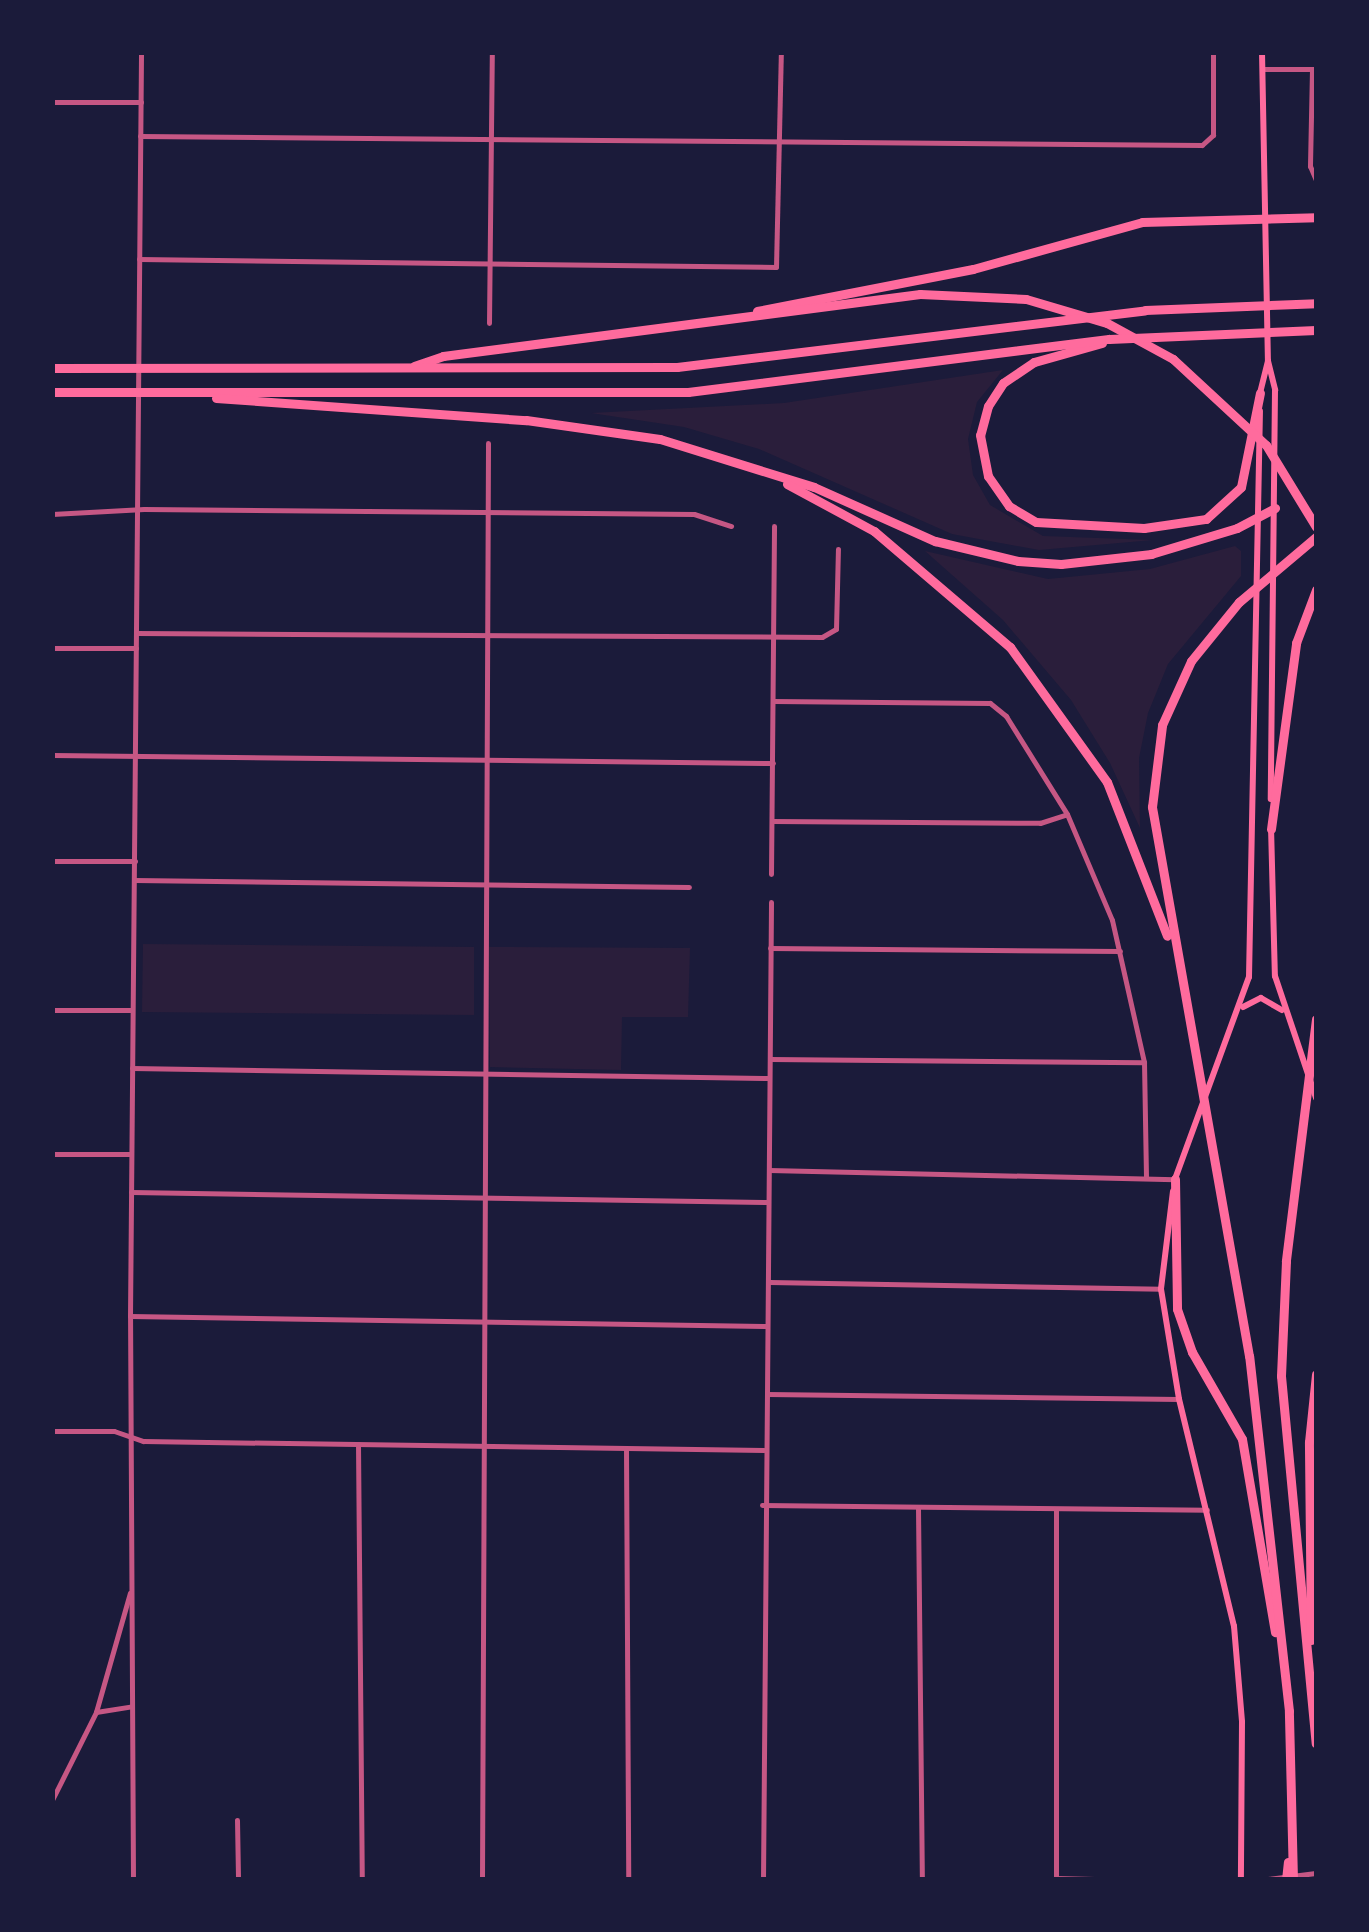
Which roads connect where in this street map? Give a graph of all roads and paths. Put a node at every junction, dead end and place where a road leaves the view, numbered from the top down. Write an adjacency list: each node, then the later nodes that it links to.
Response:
1 (141, 52): 9 (street)
2 (492, 52): 11 (street)
3 (781, 52): 12 (street)
4 (1213, 52): 12 (street)
5 (1262, 52): 6 (main road)
6 (1262, 69): 7 (street); 15 (main road)
7 (1314, 69): 13 (street)
8 (52, 102): 9 (street)
9 (141, 102): 10 (street)
10 (140, 136): 11 (street); 16 (street)
11 (491, 139): 12 (street); 17 (street)
12 (780, 142): 17 (street)
13 (1316, 180)
14 (1316, 217): 15 (highway)
15 (1268, 218): 20 (highway); 23 (main road)
16 (139, 259): 17 (street); 32 (street)
17 (490, 264): 19 (street)
18 (1316, 303): 25 (highway)
19 (490, 323)
20 (706, 324): 25 (highway); 38 (highway)
21 (1316, 330): 22 (highway)
22 (1109, 339): 27 (highway); 28 (highway)
23 (1268, 360): 28 (main road); 31 (main road)
24 (52, 368): 25 (highway)
25 (406, 368)
26 (52, 392): 27 (highway)
27 (173, 392): 30 (highway)
28 (1260, 393): 35 (main road)
29 (488, 443): 33 (street)
30 (744, 464): 35 (highway); 64 (highway)
31 (1275, 508): 35 (highway); 54 (main road)
32 (138, 510): 33 (street); 34 (street); 42 (street)
33 (487, 512): 36 (street); 43 (street)
34 (52, 514)
35 (1258, 516): 65 (main road)
36 (731, 526)
37 (774, 526): 44 (street)
38 (1316, 527)
39 (1316, 538): 64 (highway)
40 (838, 549): 44 (street)
41 (1316, 590): 54 (highway)
42 (136, 633): 43 (street); 46 (street)
43 (487, 635): 44 (street); 50 (street)
44 (774, 638): 47 (street)
45 (52, 648): 46 (street)
46 (136, 648): 49 (street)
47 (773, 701): 51 (street); 52 (street)
48 (52, 755): 49 (street)
49 (134, 755): 50 (street); 56 (street)
50 (486, 761): 51 (street); 59 (street)
51 (773, 763): 53 (street)
52 (1067, 814): 53 (street); 63 (street)
53 (772, 822): 57 (street)
54 (1271, 828): 68 (main road)
55 (52, 861): 56 (street)
56 (134, 861): 58 (street)
57 (771, 874)
58 (134, 880): 59 (street); 67 (street)
59 (484, 884): 60 (street); 73 (street)
60 (689, 887)
61 (771, 902): 62 (street)
62 (770, 948): 63 (street); 70 (street)
63 (1120, 951): 71 (street)
64 (1174, 958): 103 (highway)
65 (1243, 1008): 68 (main road); 80 (main road)
66 (52, 1010): 67 (street)
67 (132, 1010): 72 (street)
68 (1283, 1010): 75 (main road)
69 (1316, 1019): 104 (highway)
70 (770, 1059): 71 (street); 74 (street)
71 (1144, 1062): 79 (street)
72 (132, 1068): 73 (street); 77 (street)
73 (482, 1074): 74 (street); 82 (street)
74 (769, 1078): 78 (street)
75 (1316, 1098)
76 (52, 1154): 77 (street)
77 (132, 1154): 81 (street)
78 (769, 1170): 79 (street); 83 (street)
79 (1146, 1177): 80 (street)
80 (1175, 1179): 85 (main road); 103 (highway)
81 (131, 1192): 82 (street); 86 (street)
82 (480, 1198): 83 (street); 87 (street)
83 (768, 1202): 84 (street)
84 (768, 1282): 85 (street); 88 (street)
85 (1160, 1289): 91 (main road)
86 (130, 1316): 87 (street); 93 (street)
87 (480, 1323): 88 (street); 95 (street)
88 (767, 1326): 90 (street)
89 (1316, 1374): 104 (highway)
90 (767, 1394): 91 (street); 97 (street)
91 (1179, 1399): 101 (main road)
92 (52, 1432): 93 (street)
93 (130, 1435): 94 (street); 102 (street)
94 (358, 1444): 95 (street); 115 (street)
95 (480, 1446): 96 (street); 116 (street)
96 (626, 1448): 97 (street); 117 (street)
97 (764, 1450): 98 (street)
98 (762, 1505): 99 (street); 118 (street)
99 (918, 1507): 100 (street); 119 (street)
100 (1056, 1509): 101 (street); 111 (street)
101 (1207, 1510): 121 (main road)
102 (132, 1585): 105 (street); 106 (street)
103 (1282, 1656): 122 (highway)
104 (1310, 1663): 107 (highway)
105 (132, 1706): 106 (street); 113 (street)
106 (96, 1712): 108 (street)
107 (1316, 1743)
108 (52, 1800)
109 (237, 1820): 114 (street)
110 (1316, 1873): 112 (street)
111 (1056, 1879): 120 (street)
112 (1262, 1879)
113 (134, 1880)
114 (238, 1880)
115 (362, 1880)
116 (482, 1880)
117 (628, 1880)
118 (763, 1880)
119 (922, 1880)
120 (1132, 1880)
121 (1241, 1880)
122 (1289, 1880)

